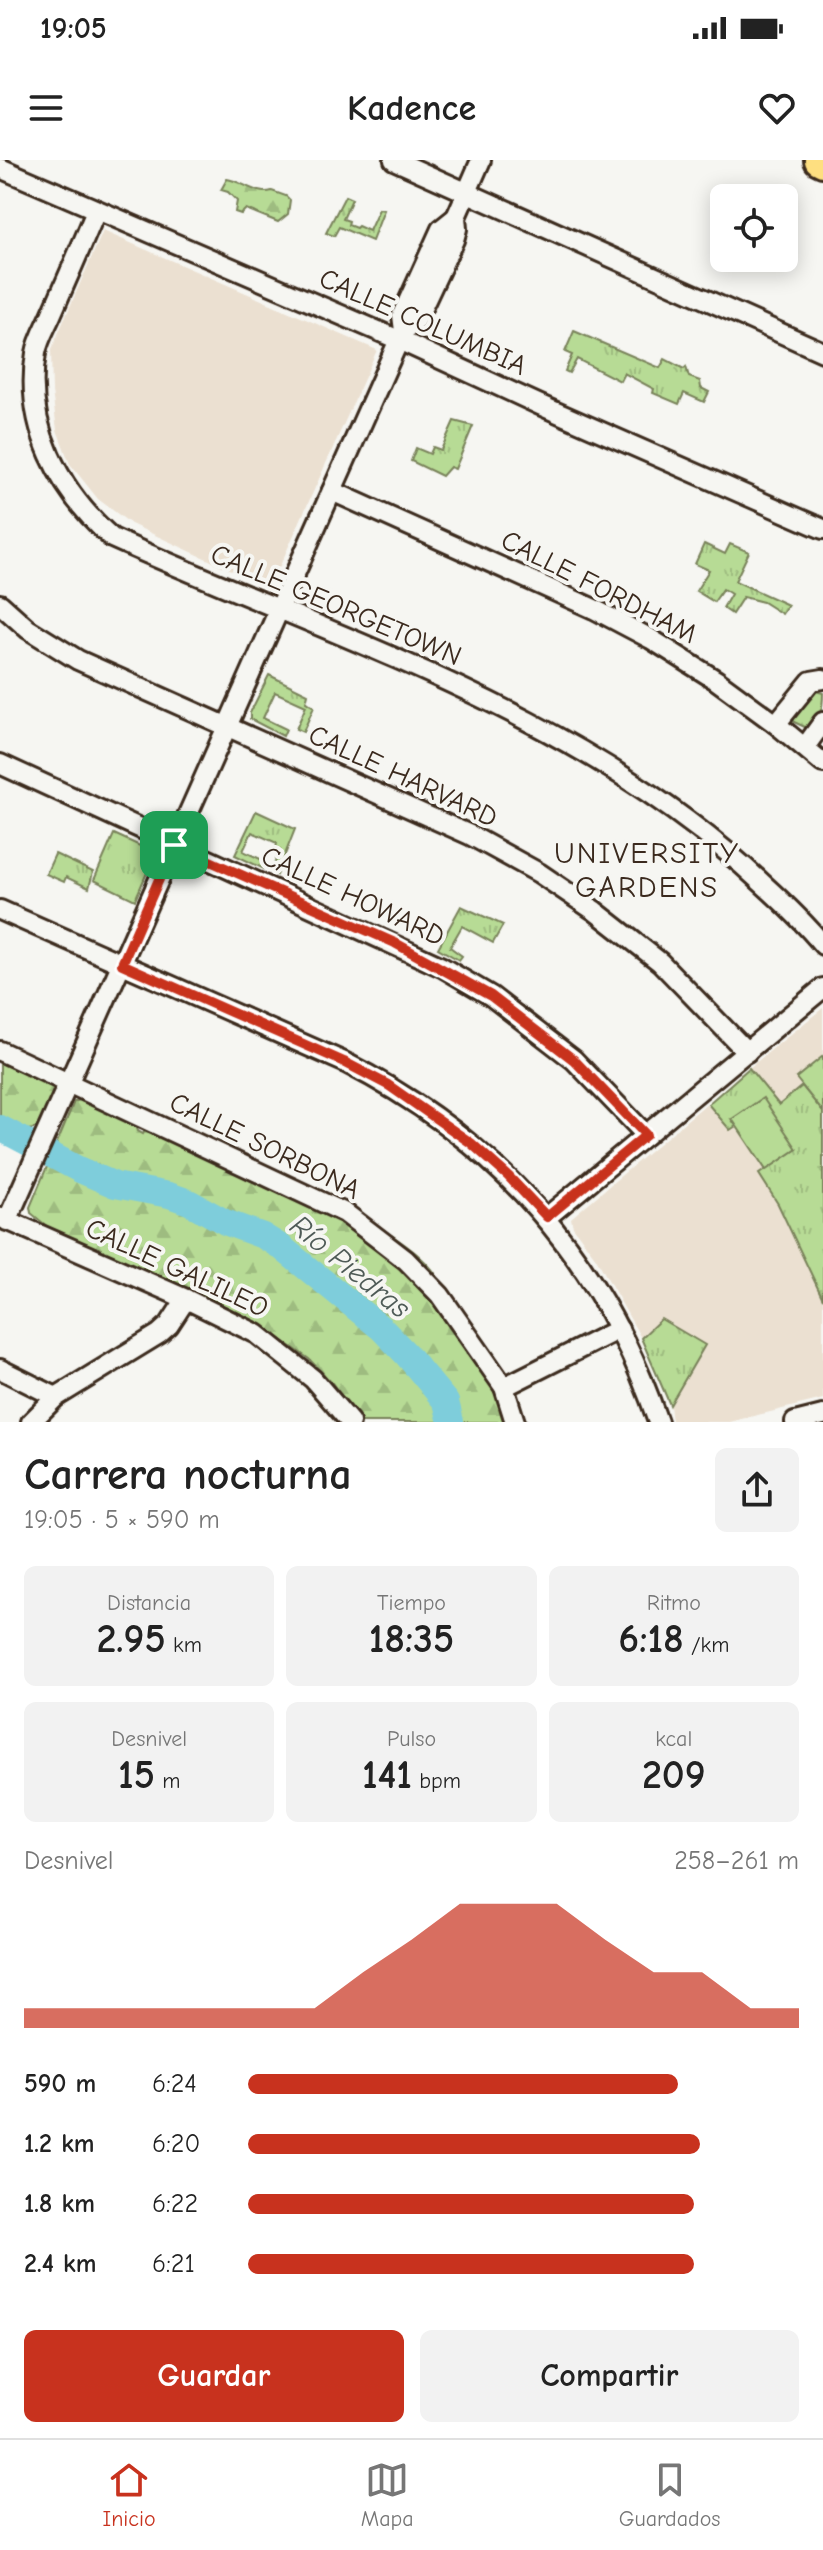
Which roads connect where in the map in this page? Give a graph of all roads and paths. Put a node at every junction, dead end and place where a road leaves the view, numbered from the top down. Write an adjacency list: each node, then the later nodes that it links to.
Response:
1 (394, 160): 4 (street)
2 (481, 160): 4 (street)
3 (0, 168): 5 (street, CALLE COLUMBIA)
4 (467, 193): 6 (street); 7 (street)
5 (96, 211): 6 (street, CALLE COLUMBIA); 11 (street, CALLE GEORGETOWN)
6 (402, 336): 8 (street); 9 (street, CALLE COLUMBIA)
7 (823, 352)
8 (332, 491): 11 (street); 14 (street, CALLE FORDHAM)
9 (823, 529)
10 (0, 604): 15 (street, CALLE HARVARD)
11 (279, 609): 15 (street); 21 (street, CALLE GEORGETOWN)
12 (823, 679): 14 (street)
13 (823, 722): 16 (street)
14 (776, 724): 16 (street, CALLE FORDHAM)
15 (227, 728): 19 (street); 25 (street, CALLE HARVARD)
16 (805, 747): 17 (street, CALLE FORDHAM)
17 (823, 763)
18 (0, 764): 19 (street, CALLE HOWARD)
19 (174, 845): 22 (street); 27 (street, CALLE HOWARD)
20 (0, 910): 22 (street)
21 (823, 945)
22 (122, 964): 26 (street); 29 (street)
23 (823, 988): 25 (street)
24 (0, 1051): 26 (street, CALLE SORBONA)
25 (747, 1052): 27 (street)
26 (69, 1083): 28 (street); 33 (street, CALLE SORBONA)
27 (646, 1135): 29 (street)
28 (7, 1214): 30 (street, CALLE GALILEO)
29 (547, 1217): 31 (street)
30 (186, 1299): 34 (street); 37 (street, CALLE GALILEO)
31 (619, 1329): 33 (street); 39 (street)
32 (0, 1369): 34 (street)
33 (504, 1387): 38 (street, CALLE SORBONA)
34 (56, 1397): 36 (street)
35 (823, 1415): 40 (street)
36 (31, 1422)
37 (350, 1422)
38 (515, 1422)
39 (658, 1422)
40 (795, 1422)

